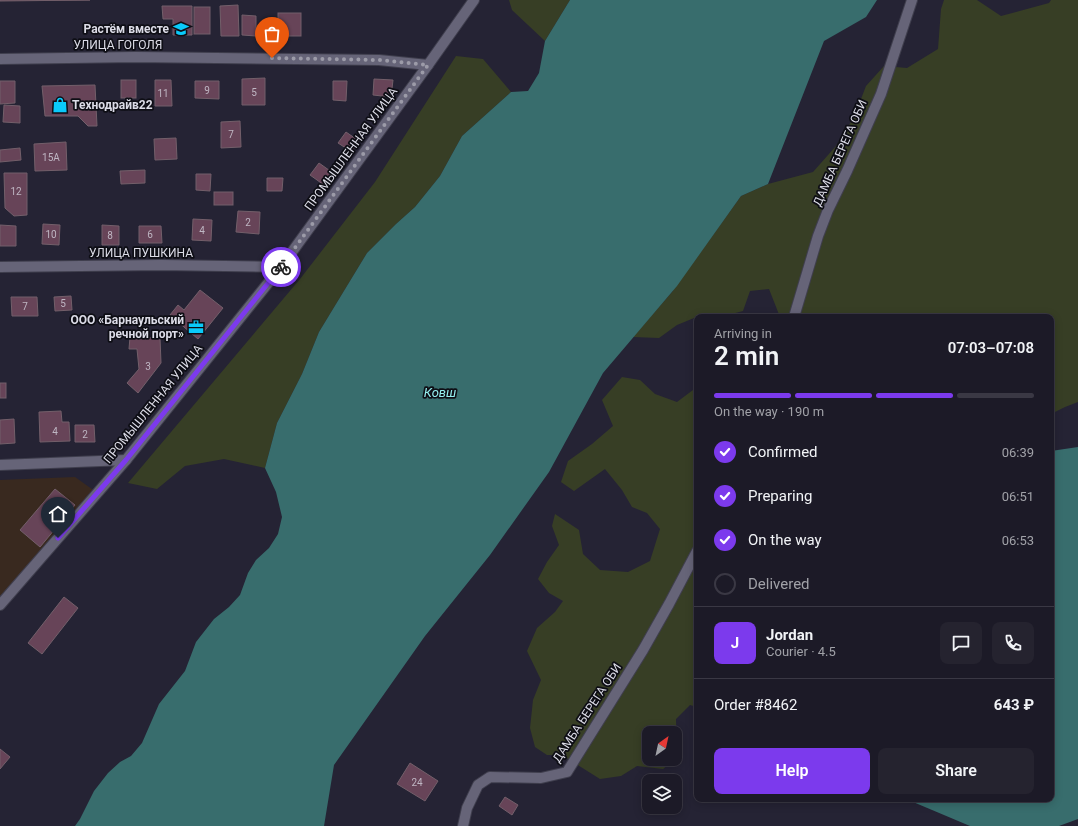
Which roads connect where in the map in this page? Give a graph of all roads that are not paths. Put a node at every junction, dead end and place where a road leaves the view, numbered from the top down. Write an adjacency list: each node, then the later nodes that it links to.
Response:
1 (474, 0): 4 (street, ПРОМЫШЛЕННАЯ УЛИЦА)
2 (912, 0): 7 (street, ДАМБА БЕРЕГА ОБИ)
3 (0, 59): 4 (street, УЛИЦА ГОГОЛЯ)
4 (428, 65): 5 (street, ПРОМЫШЛЕННАЯ УЛИЦА)
5 (281, 267): 6 (street, УЛИЦА ПУШКИНА); 8 (street, ПРОМЫШЛЕННАЯ УЛИЦА)
6 (0, 268)
7 (795, 314)
8 (126, 460): 9 (street); 11 (street, ПРОМЫШЛЕННАЯ УЛИЦА)
9 (0, 465)
10 (694, 557): 12 (street, ДАМБА БЕРЕГА ОБИ)
11 (0, 605)
12 (463, 826)

